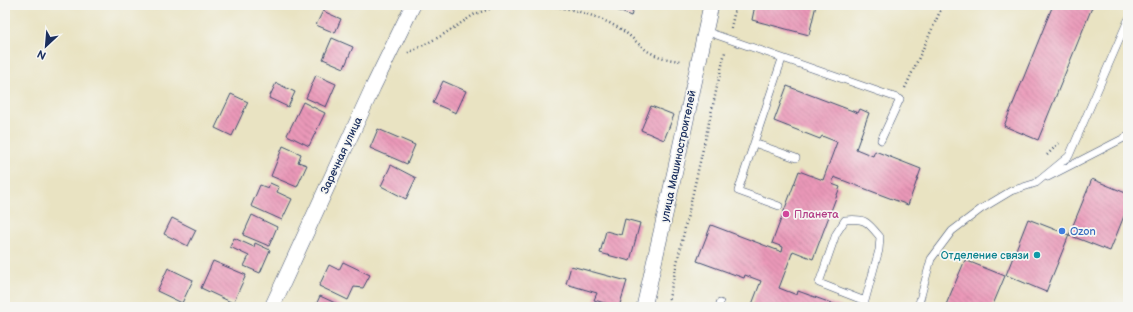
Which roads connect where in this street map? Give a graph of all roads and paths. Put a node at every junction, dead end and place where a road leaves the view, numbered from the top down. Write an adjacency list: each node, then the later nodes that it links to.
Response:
1 (413, 5): 23 (street, Заречная улица)
2 (505, 5): 10 (path)
3 (540, 5): 12 (path)
4 (710, 5): 8 (street, улица Машиностроителей)
5 (736, 5): 9 (path)
6 (942, 5): 13 (path)
7 (1128, 20): 20 (lane)
8 (705, 31): 9 (lane); 24 (street, улица Машиностроителей)
9 (728, 40): 11 (lane); 25 (path)
10 (406, 54)
11 (782, 59): 13 (lane); 17 (lane)
12 (682, 62)
13 (900, 99): 15 (lane)
14 (1128, 136): 20 (lane)
15 (881, 140)
16 (1060, 142): 18 (path)
17 (754, 143): 19 (lane); 21 (lane)
18 (1045, 157)
19 (796, 158)
20 (1036, 183): 26 (lane)
21 (779, 206)
22 (864, 304): 22 (lane)
23 (272, 307)
24 (644, 307)
25 (667, 307)
26 (918, 307)

